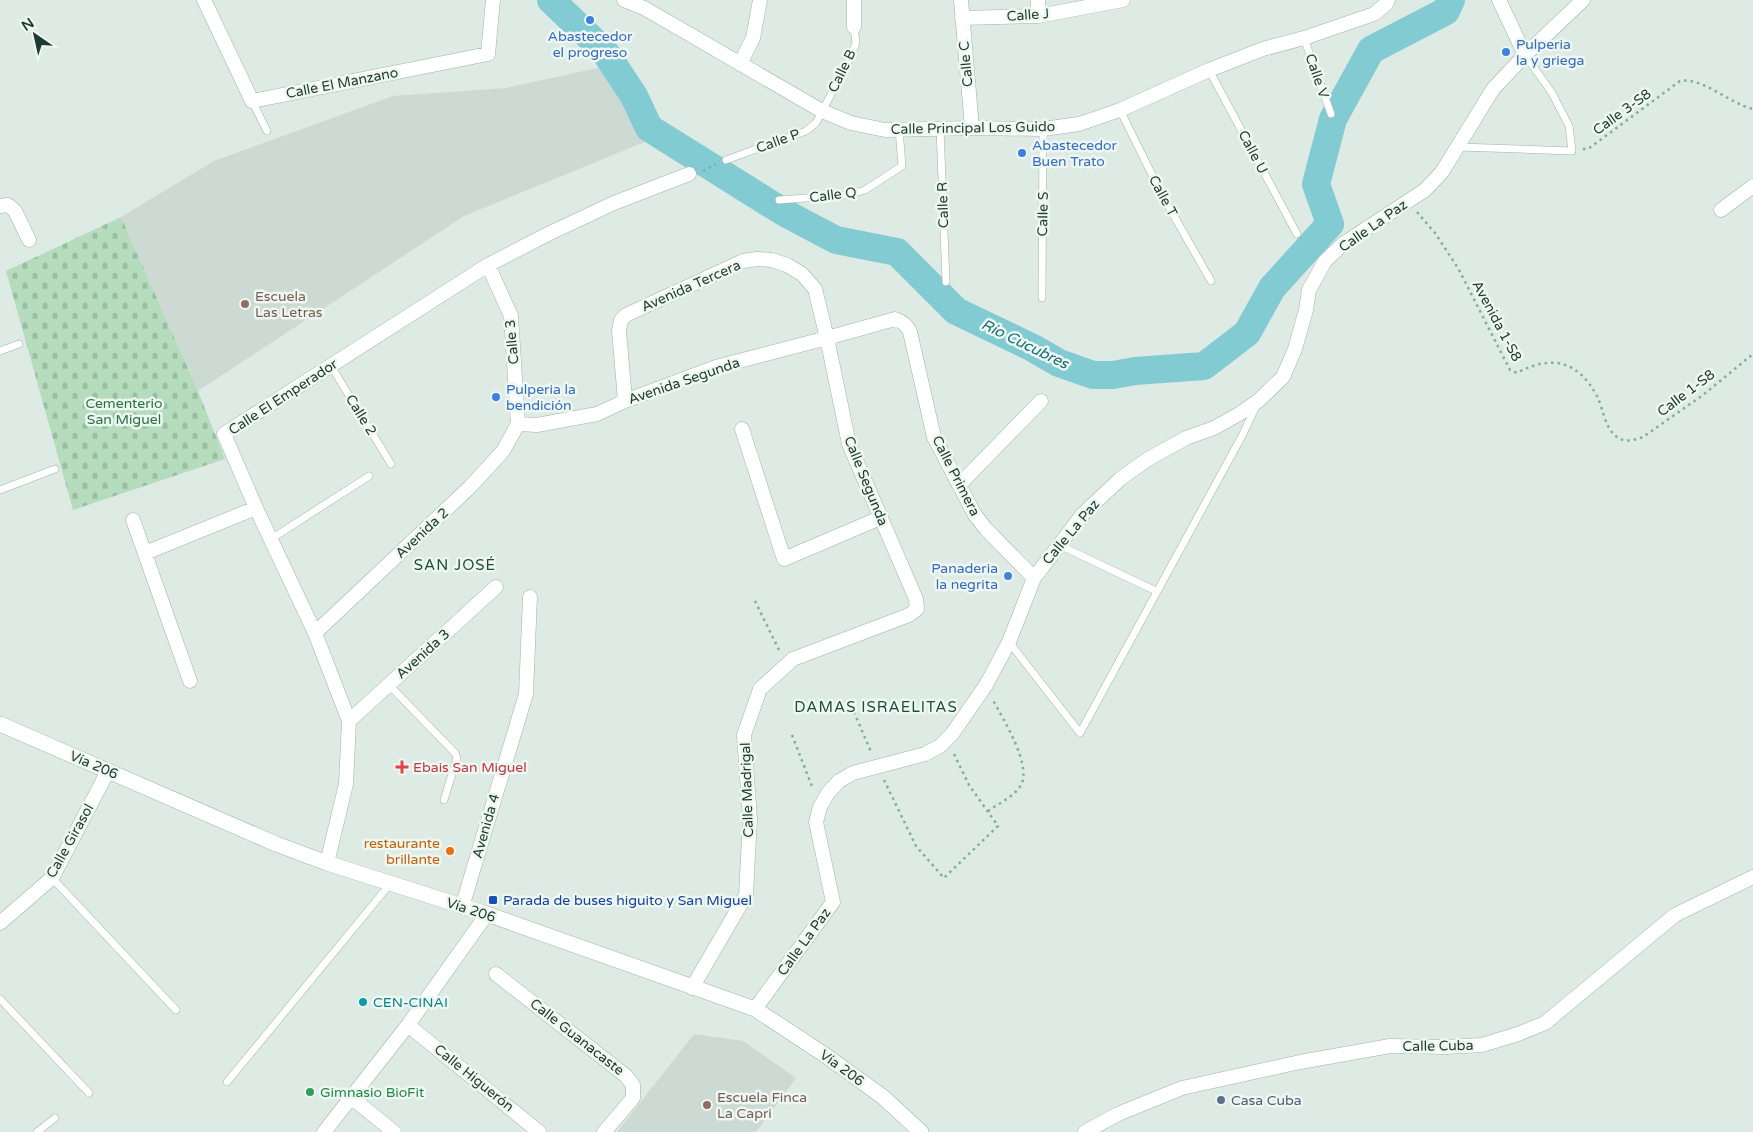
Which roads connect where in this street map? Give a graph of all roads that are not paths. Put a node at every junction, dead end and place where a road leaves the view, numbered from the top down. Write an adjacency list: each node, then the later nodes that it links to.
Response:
1 (204, 0): 19 (street)
2 (493, 0): 19 (street, Calle El Manzano)
3 (624, 0): 17 (street, Calle Principal Los Guido)
4 (760, 0): 17 (street)
5 (854, 0): 14 (street, Calle B)
6 (961, 0): 13 (street, Calle C)
7 (1038, 0): 12 (street)
8 (1123, 0): 12 (street, Calle J)
9 (1388, 0): 15 (street, Calle Principal Los Guido)
10 (1499, 0): 16 (street)
11 (1583, 0): 16 (street, Calle La Paz)
12 (1038, 16): 13 (street, Calle J)
13 (962, 18): 24 (street, Calle C)
14 (854, 27): 21 (lane, Calle B)
15 (1304, 38): 18 (street, Calle Principal Los Guido); 22 (lane, Calle V)
16 (1525, 55): 28 (street, Calle La Paz); 28 (lane)
17 (740, 64): 21 (street, Calle Principal Los Guido)
18 (1209, 70): 20 (street, Calle Principal Los Guido); 35 (lane, Calle U)
19 (252, 101): 27 (lane)
20 (1120, 110): 26 (street, Calle Principal Los Guido); 38 (lane, Calle T)
21 (822, 112): 25 (street, Calle Principal Los Guido); 29 (lane, Calle P)
22 (1331, 114)
23 (940, 128): 24 (street, Calle Principal Los Guido); 25 (street, Calle Principal Los Guido); 39 (lane, Calle R)
24 (972, 128): 26 (street, Calle Principal Los Guido)
25 (899, 129): 32 (lane, Calle Q)
26 (1044, 130): 40 (lane, Calle S)
27 (267, 131)
28 (1459, 147): 48 (street, Calle La Paz)
29 (726, 160)
30 (693, 174): 37 (street, Calle El Emperador)
31 (1753, 186): 34 (street)
32 (779, 200)
33 (0, 206): 36 (street)
34 (1721, 210)
35 (1297, 234)
36 (29, 240)
37 (488, 265): 45 (street, Calle El Emperador); 49 (street, Calle 3)
38 (1211, 281)
39 (946, 282)
40 (1042, 298)
41 (907, 325): 42 (street, Avenida Segunda); 54 (street, Calle Primera)
42 (827, 338): 46 (street, Avenida Segunda); 46 (street, Avenida Tercera); 57 (street, Calle Segunda)
43 (19, 344): 44 (lane)
44 (0, 351)
45 (331, 366): 51 (lane, Calle 2); 56 (street, Calle El Emperador)
46 (625, 401): 49 (street, Avenida Segunda)
47 (1041, 401): 54 (street)
48 (1258, 401): 60 (street, Calle La Paz); 64 (lane)
49 (518, 424): 67 (street, Avenida 2)
50 (742, 429): 57 (street)
51 (391, 464)
52 (55, 469): 55 (lane)
53 (369, 476): 59 (lane)
54 (960, 484): 62 (street, Calle Primera)
55 (0, 490)
56 (256, 508): 59 (street, Calle El Emperador); 61 (street)
57 (880, 518): 66 (street, Calle Segunda)
58 (133, 520): 61 (street)
59 (271, 538): 67 (street, Calle El Emperador)
60 (1059, 545): 62 (street, Calle La Paz); 64 (lane)
61 (145, 553): 69 (street)
62 (1034, 578): 68 (street, Calle La Paz)
63 (496, 587): 70 (street, Avenida 3)
64 (1156, 591): 68 (lane)
65 (530, 597): 79 (street, Avenida 4)
66 (910, 615): 83 (street, Calle Madrigal)
67 (315, 632): 71 (street, Calle El Emperador)
68 (1008, 642): 85 (street, Calle La Paz)
69 (190, 682)
70 (389, 685): 71 (street, Avenida 3); 74 (lane)
71 (349, 721): 75 (street, Calle El Emperador)
72 (0, 724): 73 (main road, Vía 206)
73 (108, 771): 75 (main road, Vía 206); 77 (street, Calle Girasol)
74 (444, 800)
75 (327, 863): 78 (main road, Vía 206)
76 (1753, 877): 98 (street, Calle Cuba)
77 (52, 878): 81 (street, Calle Girasol); 86 (lane)
78 (390, 884): 79 (main road, Vía 206); 88 (lane)
79 (462, 907): 80 (main road, Vía 206)
80 (487, 914): 83 (main road, Vía 206); 87 (street)
81 (0, 923)
82 (496, 974): 96 (street, Calle Guanacaste)
83 (692, 988): 85 (main road, Vía 206)
84 (0, 999): 89 (lane)
85 (755, 1009): 97 (main road, Vía 206)
86 (176, 1010)
87 (408, 1025): 90 (street); 95 (street, Calle Higuerón)
88 (227, 1082)
89 (89, 1093)
90 (352, 1098): 93 (street); 94 (street)
91 (55, 1118): 92 (lane)
92 (38, 1132)
93 (324, 1132)
94 (394, 1132)
95 (539, 1132)
96 (604, 1132)
97 (921, 1132)
98 (1085, 1132)

